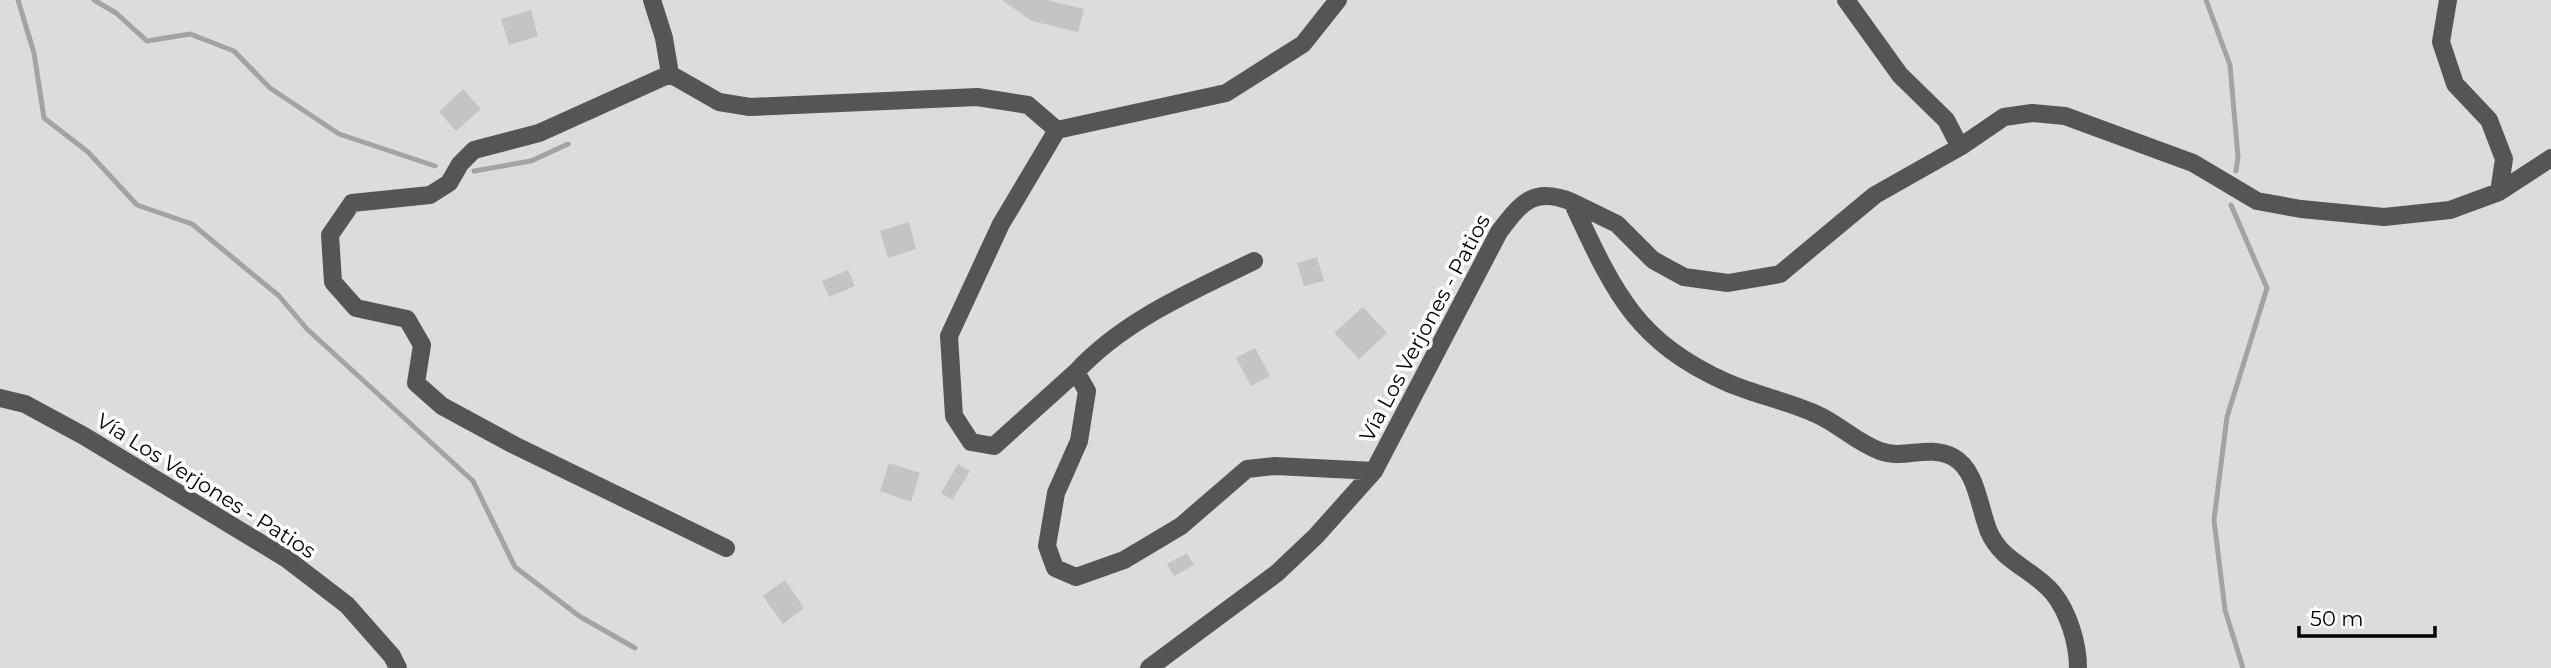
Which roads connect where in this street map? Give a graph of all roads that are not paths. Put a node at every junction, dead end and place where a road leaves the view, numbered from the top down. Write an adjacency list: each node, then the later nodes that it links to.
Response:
1 (652, 0): 5 (street)
2 (1338, 0): 6 (street)
3 (1846, 0): 7 (street)
4 (2448, 0): 9 (street)
5 (670, 75): 6 (street); 15 (street)
6 (1057, 130): 12 (street)
7 (1960, 147): 9 (street, Vía Los Verjones - Patios); 10 (street, Vía Los Verjones - Patios)
8 (2551, 158): 9 (street, Vía Los Verjones - Patios)
9 (2499, 192)
10 (1572, 202): 14 (street, Vía Los Verjones - Patios); 18 (street)
11 (1254, 261): 12 (street)
12 (1076, 372): 14 (street)
13 (0, 398): 16 (street, Vía Los Verjones - Patios)
14 (1374, 471): 17 (street, Vía Los Verjones - Patios)
15 (726, 548)
16 (398, 668)
17 (1149, 668)
18 (2078, 668)

